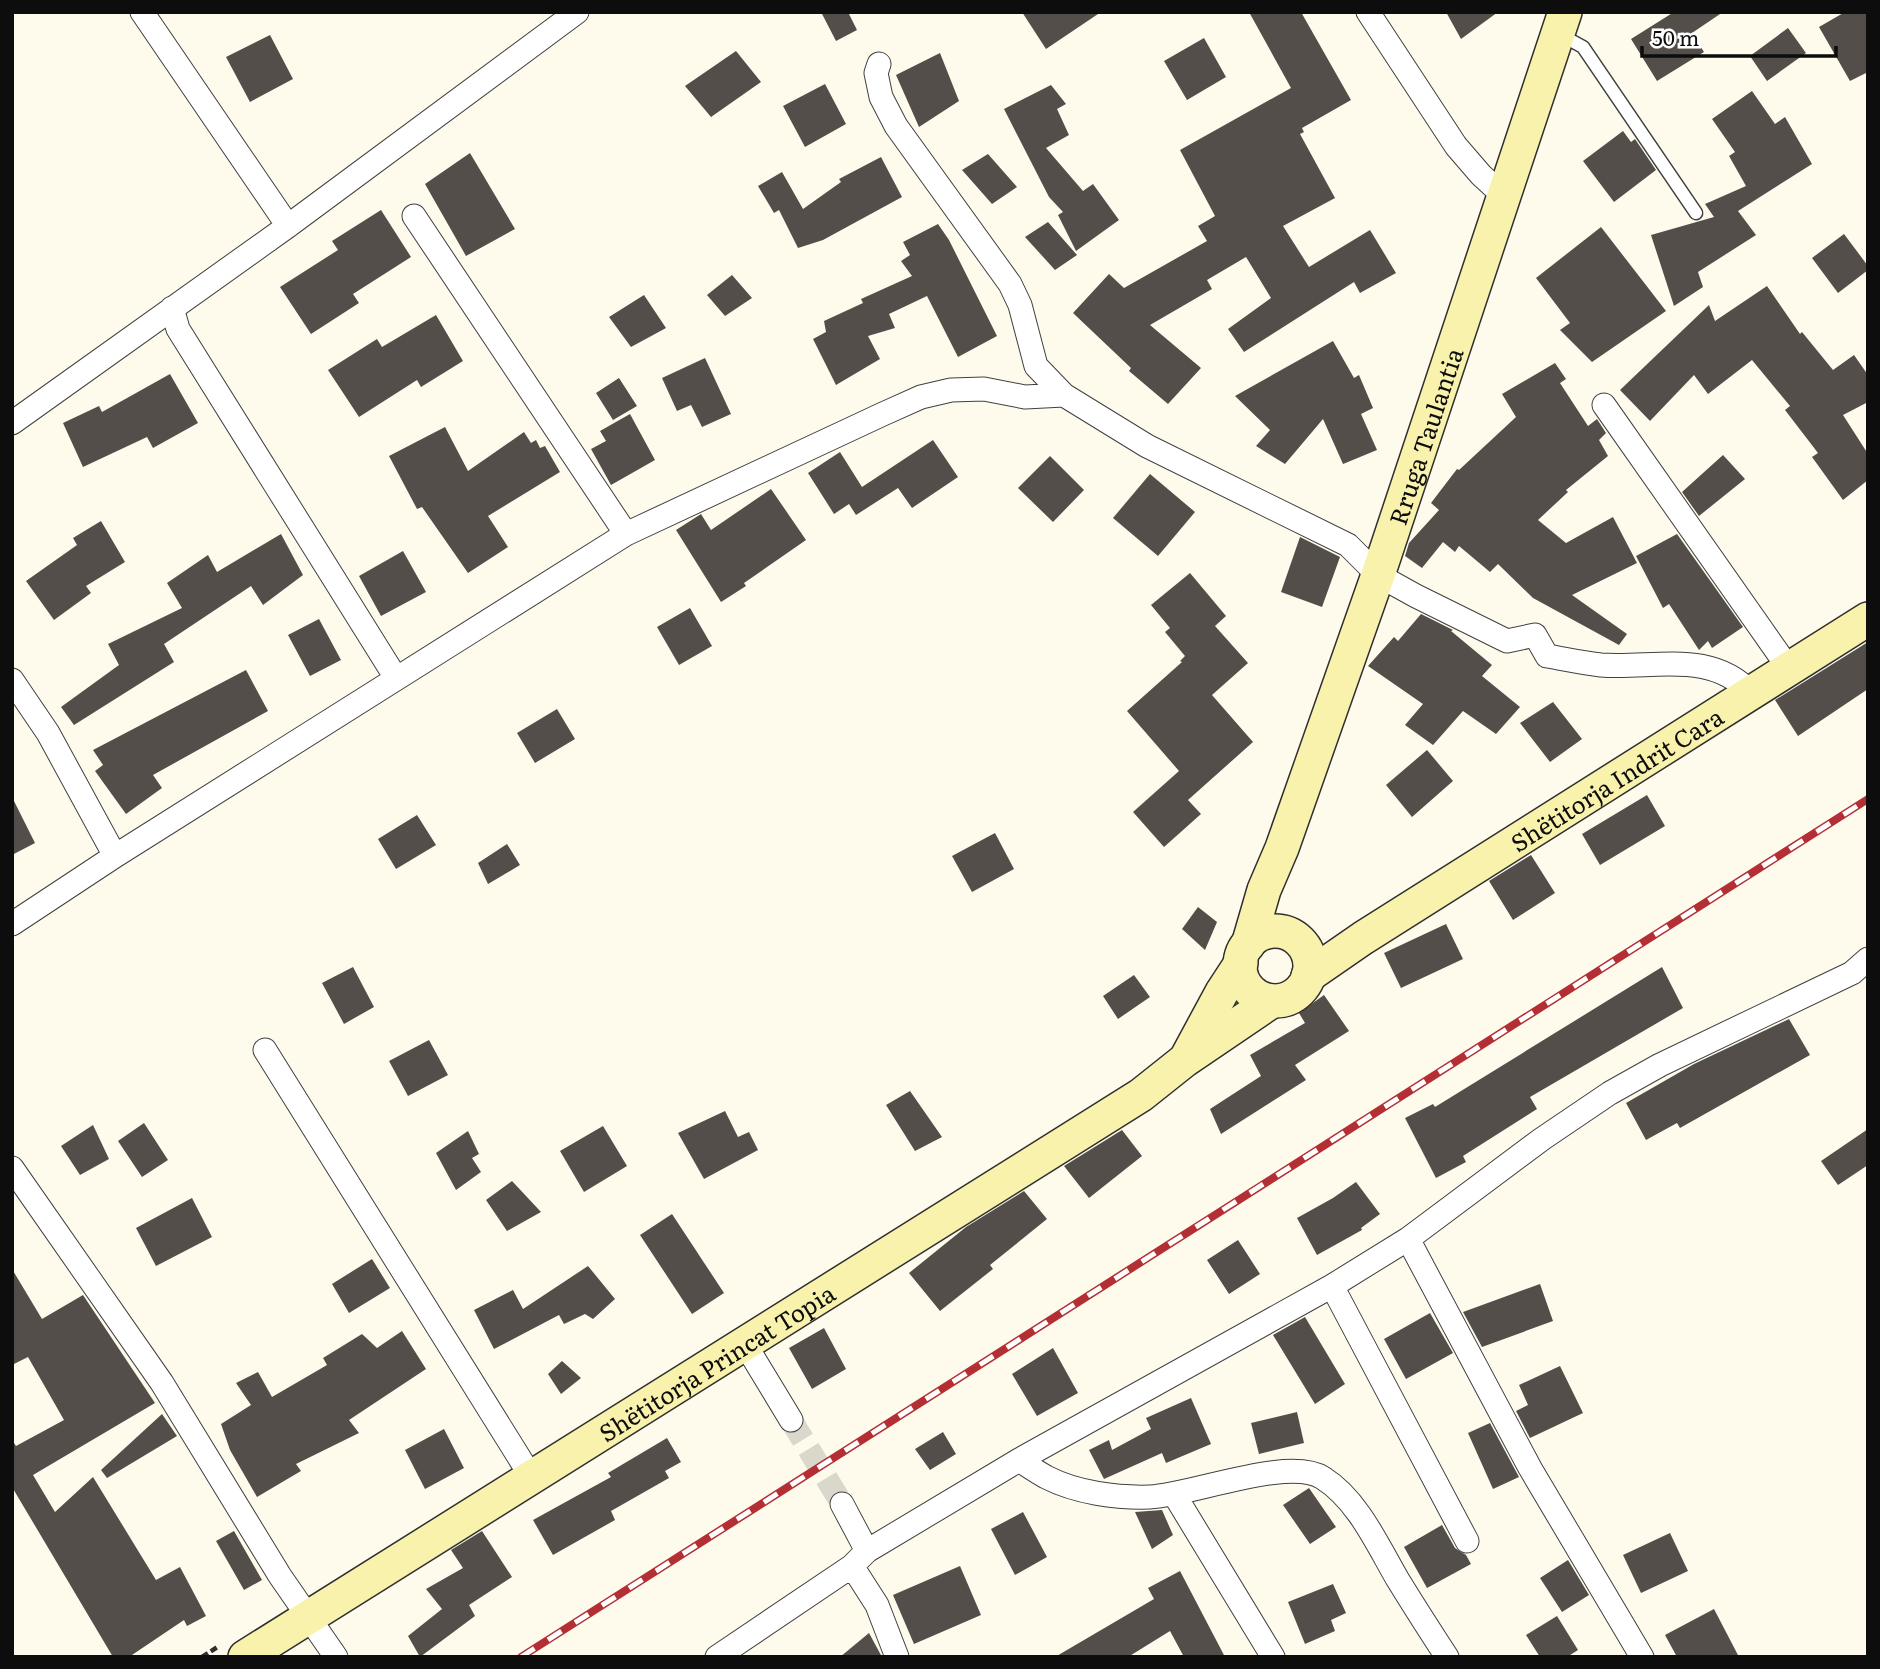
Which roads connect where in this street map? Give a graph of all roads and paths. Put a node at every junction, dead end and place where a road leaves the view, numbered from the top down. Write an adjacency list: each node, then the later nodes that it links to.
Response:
1 (142, 12): 9 (street)
2 (577, 12): 9 (street)
3 (1368, 12): 6 (street)
4 (1562, 23): 6 (main road, Rruga Taulantia); 7 (lane)
5 (879, 64): 11 (street)
6 (1505, 197): 15 (main road, Rruga Taulantia)
7 (1696, 213)
8 (414, 216): 14 (street)
9 (288, 226): 10 (street)
10 (172, 308): 13 (street); 18 (street)
11 (1064, 395): 14 (street); 15 (street)
12 (1604, 405): 17 (street)
13 (12, 423)
14 (626, 534): 18 (street)
15 (1378, 575): 20 (street); 22 (main road, Rruga Taulantia)
16 (1868, 619): 17 (main road, Shëtitorja Indrit Cara)
17 (1790, 670): 20 (main road, Shëtitorja Indrit Cara)
18 (397, 678): 21 (street)
19 (12, 680): 21 (street)
20 (1752, 694): 25 (main road, Shëtitorja Indrit Cara)
21 (115, 856): 23 (street)
22 (1278, 856): 24 (main road, Rruga Taulantia); 26 (main road, Rruga Taulantia)
23 (12, 924)
24 (1291, 936): 25 (main road); 26 (main road); 28 (main road)
25 (1363, 938): 28 (main road, Shëtitorja Indrit Cara)
26 (1244, 954): 29 (main road); 31 (main road, Shëtitorja Princat Topia)
27 (1866, 964): 34 (street)
28 (1308, 976): 29 (main road)
29 (1272, 1001): 31 (main road, Shëtitorja Princat Topia)
30 (265, 1050): 39 (street)
31 (1185, 1060): 36 (main road, Shëtitorja Princat Topia)
32 (12, 1168): 33 (street)
33 (19, 1187): 44 (street)
34 (1408, 1239): 35 (street); 51 (street)
35 (1332, 1286): 38 (street); 42 (street)
36 (745, 1344): 37 (street); 39 (main road, Shëtitorja Princat Topia)
37 (791, 1420)
38 (1019, 1460): 40 (street); 43 (street)
39 (532, 1478): 44 (main road, Shëtitorja Princat Topia)
40 (1174, 1494): 49 (street); 50 (street)
41 (842, 1504): 43 (street)
42 (1467, 1541)
43 (859, 1558): 47 (street); 48 (street)
44 (308, 1618): 45 (main road, Shëtitorja Princat Topia); 46 (street)
45 (245, 1657)
46 (336, 1657)
47 (717, 1657)
48 (897, 1657)
49 (1273, 1657)
50 (1447, 1657)
51 (1642, 1657)

